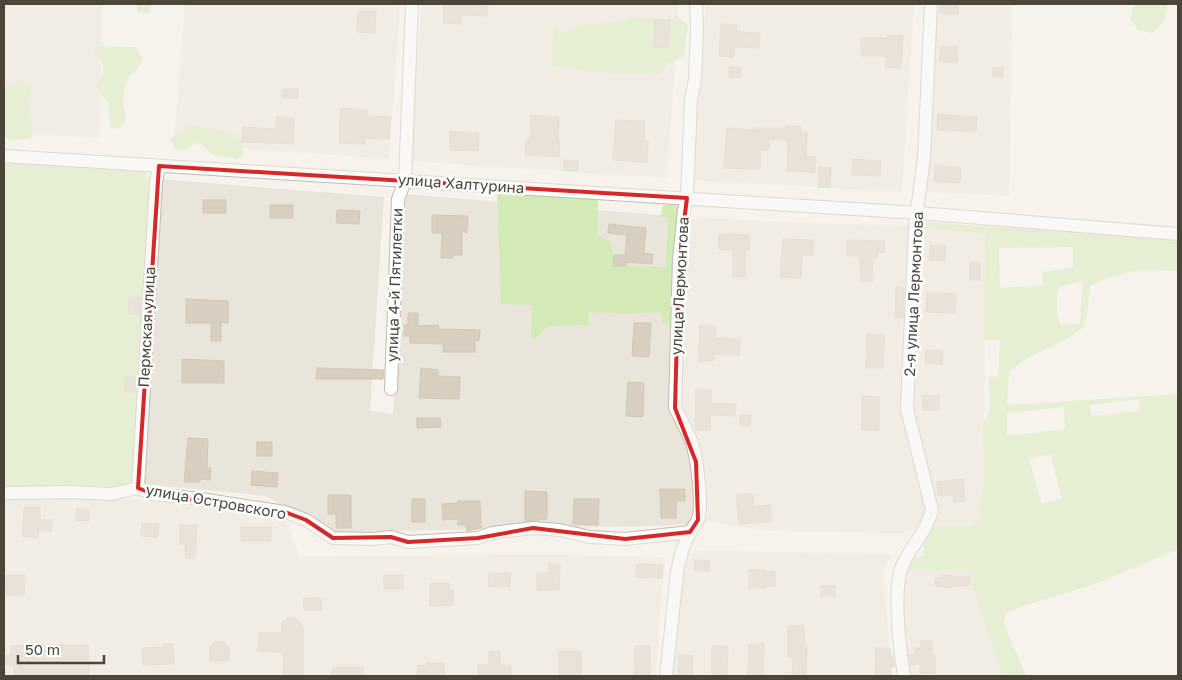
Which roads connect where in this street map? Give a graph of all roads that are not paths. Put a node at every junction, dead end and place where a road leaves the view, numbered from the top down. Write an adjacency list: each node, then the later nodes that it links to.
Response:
1 (412, 4): 6 (street, улица 4-й Пятилетки)
2 (696, 4): 7 (street, улица Лермонтова)
3 (931, 4): 8 (street, 2-я улица Лермонтова)
4 (4, 156): 5 (street, улица Халтурина)
5 (159, 166): 6 (street, улица Халтурина); 11 (street, Пермская улица)
6 (405, 181): 7 (street, улица Халтурина); 10 (street, улица 4-й Пятилетки)
7 (687, 198): 8 (street, улица Халтурина); 13 (street, улица Лермонтова)
8 (918, 212): 9 (street, улица Халтурина); 15 (street, 2-я улица Лермонтова)
9 (1178, 234)
10 (391, 389)
11 (138, 488): 12 (street, улица Островского); 13 (street, улица Островского)
12 (4, 493)
13 (690, 532): 14 (street, улица Лермонтова)
14 (666, 676)
15 (904, 676)

